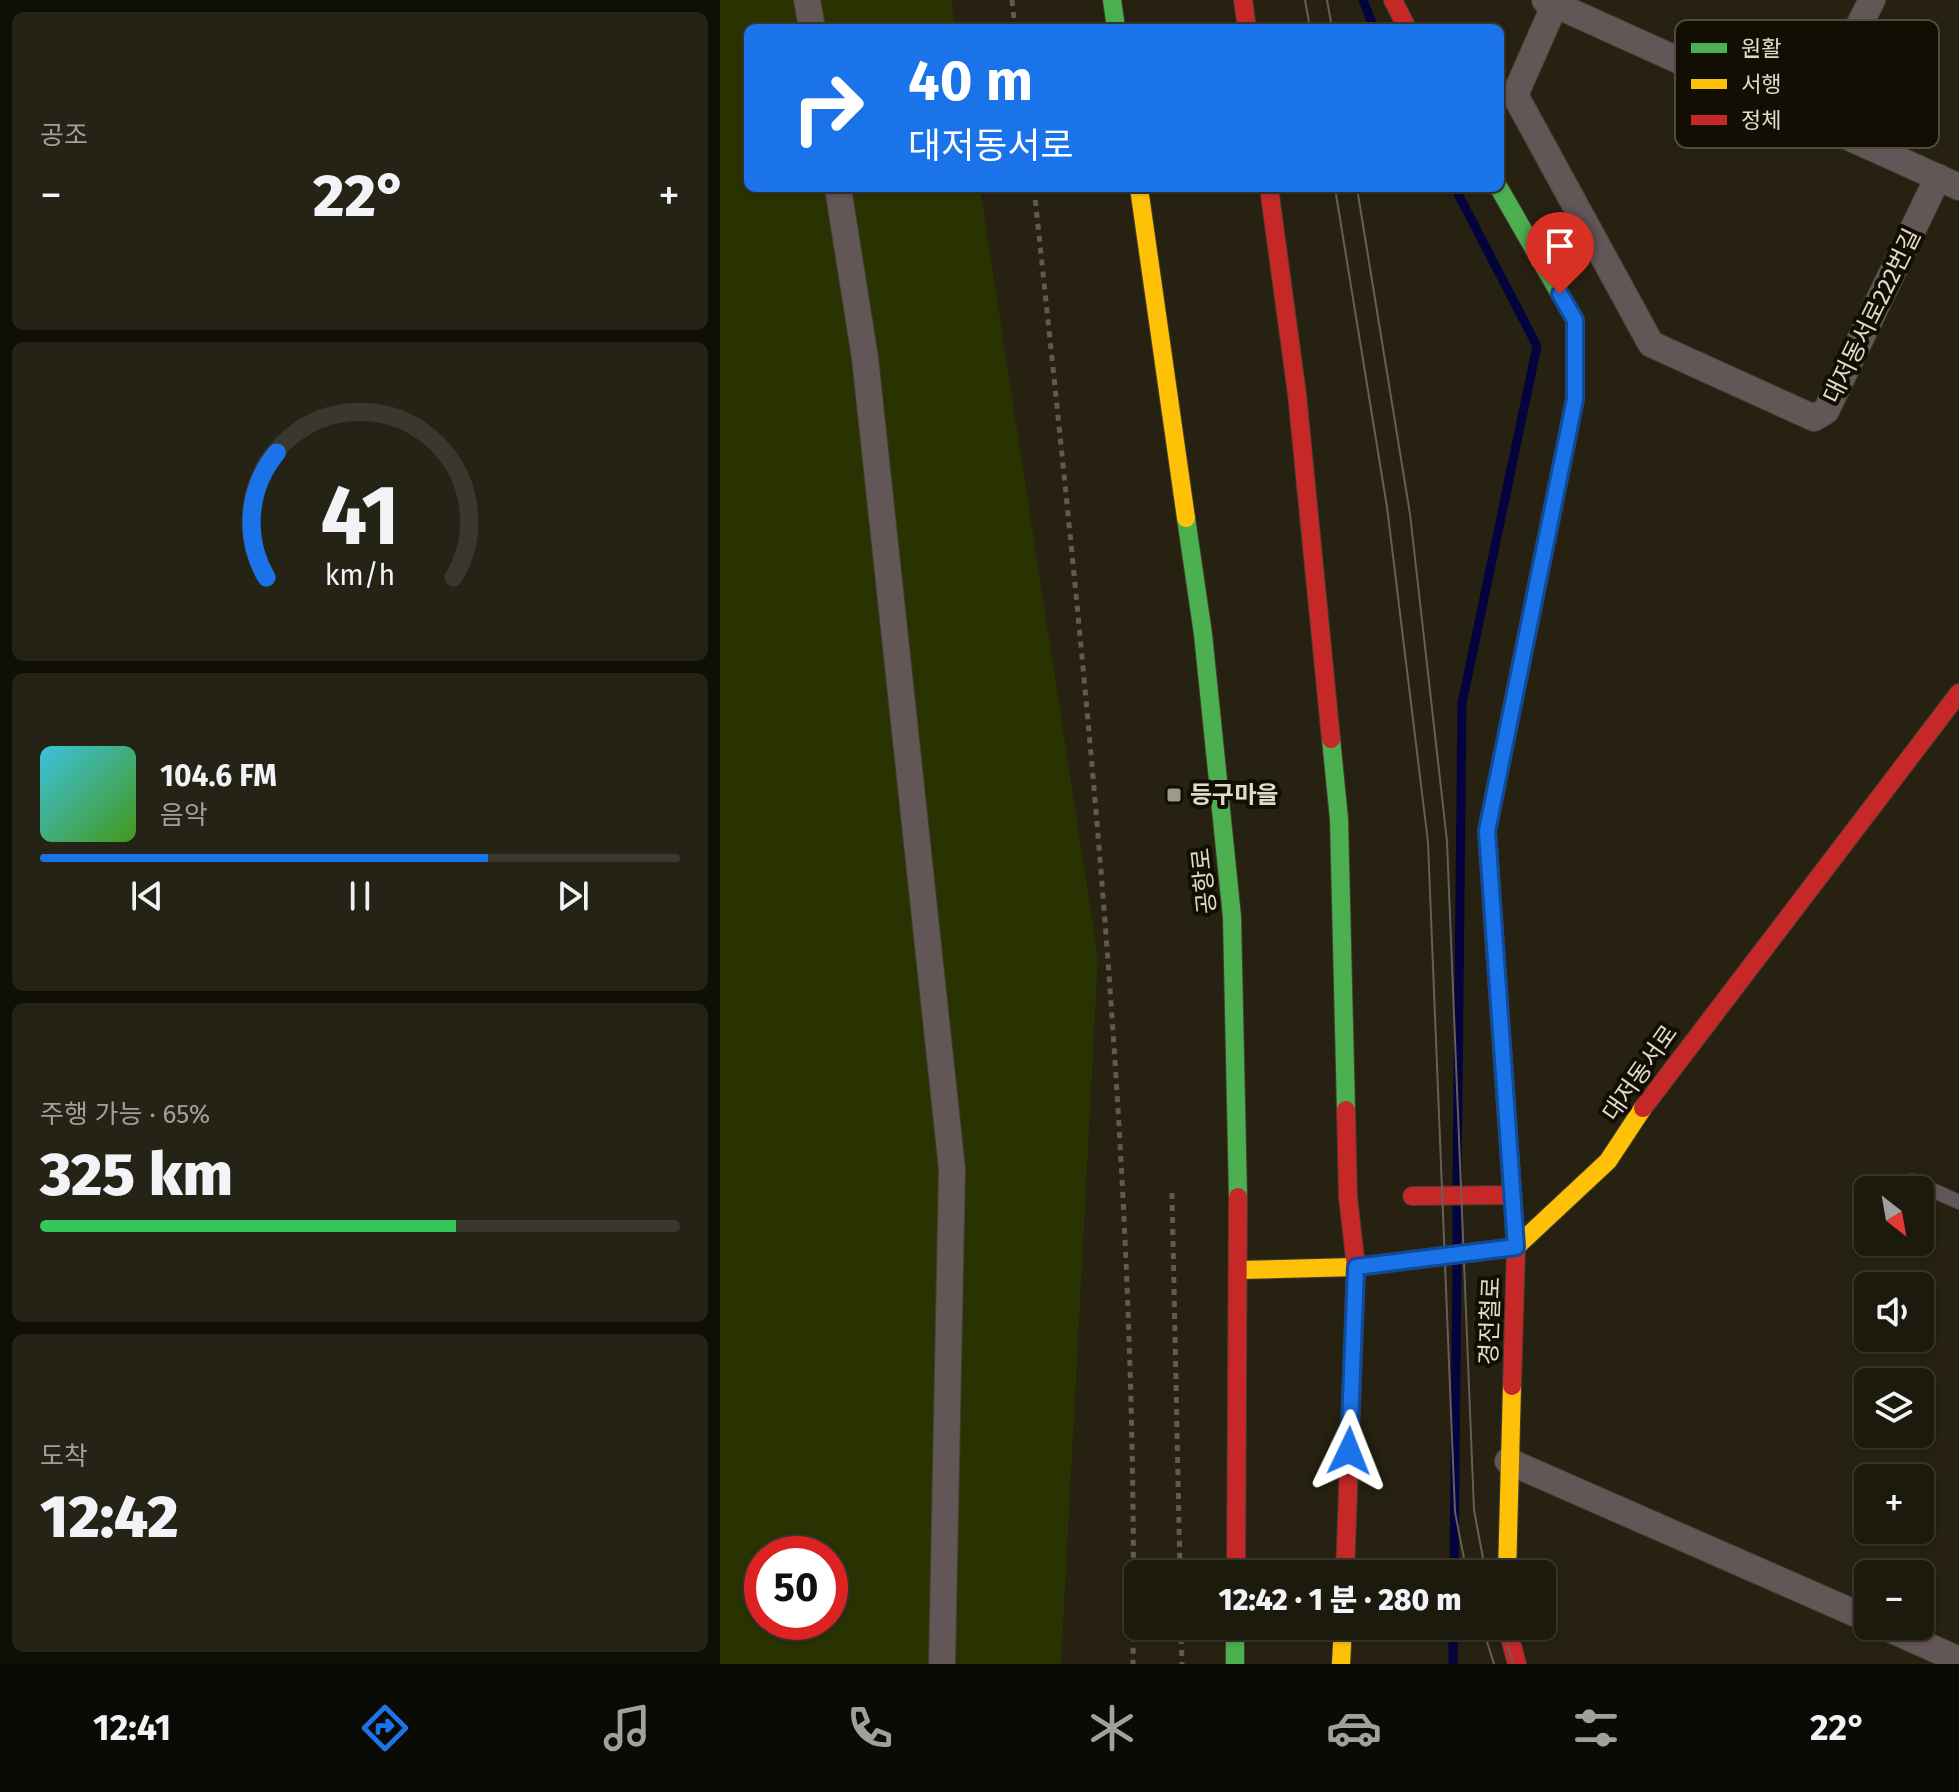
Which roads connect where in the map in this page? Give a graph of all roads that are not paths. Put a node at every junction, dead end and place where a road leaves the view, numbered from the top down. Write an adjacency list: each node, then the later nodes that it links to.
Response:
1 (807, 0): 8 (street)
2 (1112, 0): 9 (main road)
3 (1243, 0): 10 (main road)
4 (1393, 0): 11 (main road)
5 (1872, 0): 7 (street)
6 (1550, 2): 12 (street, 대저동서로222번길); 14 (street, 대저동서로222번길)
7 (1862, 20)
8 (811, 24)
9 (1115, 24)
10 (1246, 24)
11 (1405, 24)
12 (1675, 59)
13 (1873, 148): 14 (street, 대저동서로222번길)
14 (1949, 182)
15 (839, 192): 40 (street)
16 (1140, 192): 28 (main road, 공항로)
17 (1270, 192): 27 (main road)
18 (1501, 192): 23 (main road, 경전철로)
19 (1959, 693): 20 (main road, 대저동서로)
20 (1941, 716): 21 (lane); 26 (main road, 대저동서로)
21 (1959, 724)
22 (1934, 1191): 25 (lane)
23 (1512, 1195): 24 (main road); 26 (main road, 경전철로)
24 (1412, 1196)
25 (1959, 1202)
26 (1516, 1247): 27 (main road); 29 (main road, 경전철로)
27 (1356, 1267): 28 (main road); 31 (main road)
28 (1239, 1270): 30 (main road, 공항로)
29 (1508, 1461): 32 (main road, 경전철로); 33 (street)
30 (1236, 1560)
31 (1346, 1560)
32 (1507, 1560)
33 (1854, 1613)
34 (1235, 1640): 41 (main road)
35 (1342, 1640): 42 (main road)
36 (1506, 1640): 43 (main road)
37 (1511, 1640): 44 (main road)
38 (1914, 1640): 39 (street)
39 (1959, 1660)
40 (942, 1664)
41 (1235, 1664)
42 (1341, 1664)
43 (1505, 1664)
44 (1517, 1664)

